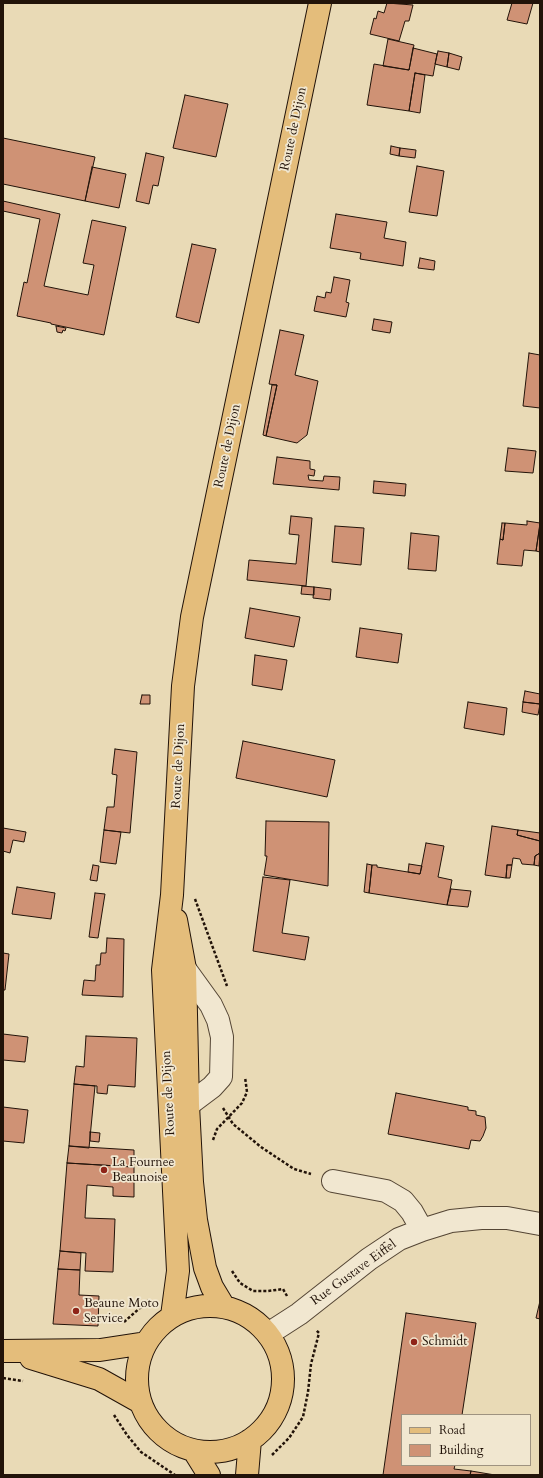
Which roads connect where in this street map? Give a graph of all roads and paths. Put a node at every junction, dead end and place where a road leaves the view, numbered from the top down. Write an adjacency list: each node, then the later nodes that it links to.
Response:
1 (320, 3): 2 (main road, Route de Dijon)
2 (172, 895): 3 (main road, Route de Dijon); 10 (main road, Route de Dijon)
3 (184, 969): 4 (street); 5 (main road, Route de Dijon)
4 (212, 1086): 5 (street); 6 (path)
5 (188, 1105): 9 (main road, Route de Dijon)
6 (333, 1181): 8 (street)
7 (540, 1224): 8 (street, Rue Gustave Eiffel)
8 (422, 1230): 11 (street, Rue Gustave Eiffel)
9 (224, 1307): 10 (main road); 11 (main road)
10 (172, 1316): 12 (main road)
11 (268, 1334): 15 (main road)
12 (146, 1342): 13 (main road); 14 (main road)
13 (8, 1352): 14 (main road)
14 (140, 1402): 16 (main road)
15 (250, 1440): 16 (main road); 18 (main road)
16 (194, 1451): 17 (main road)
17 (209, 1475)
18 (247, 1475)

